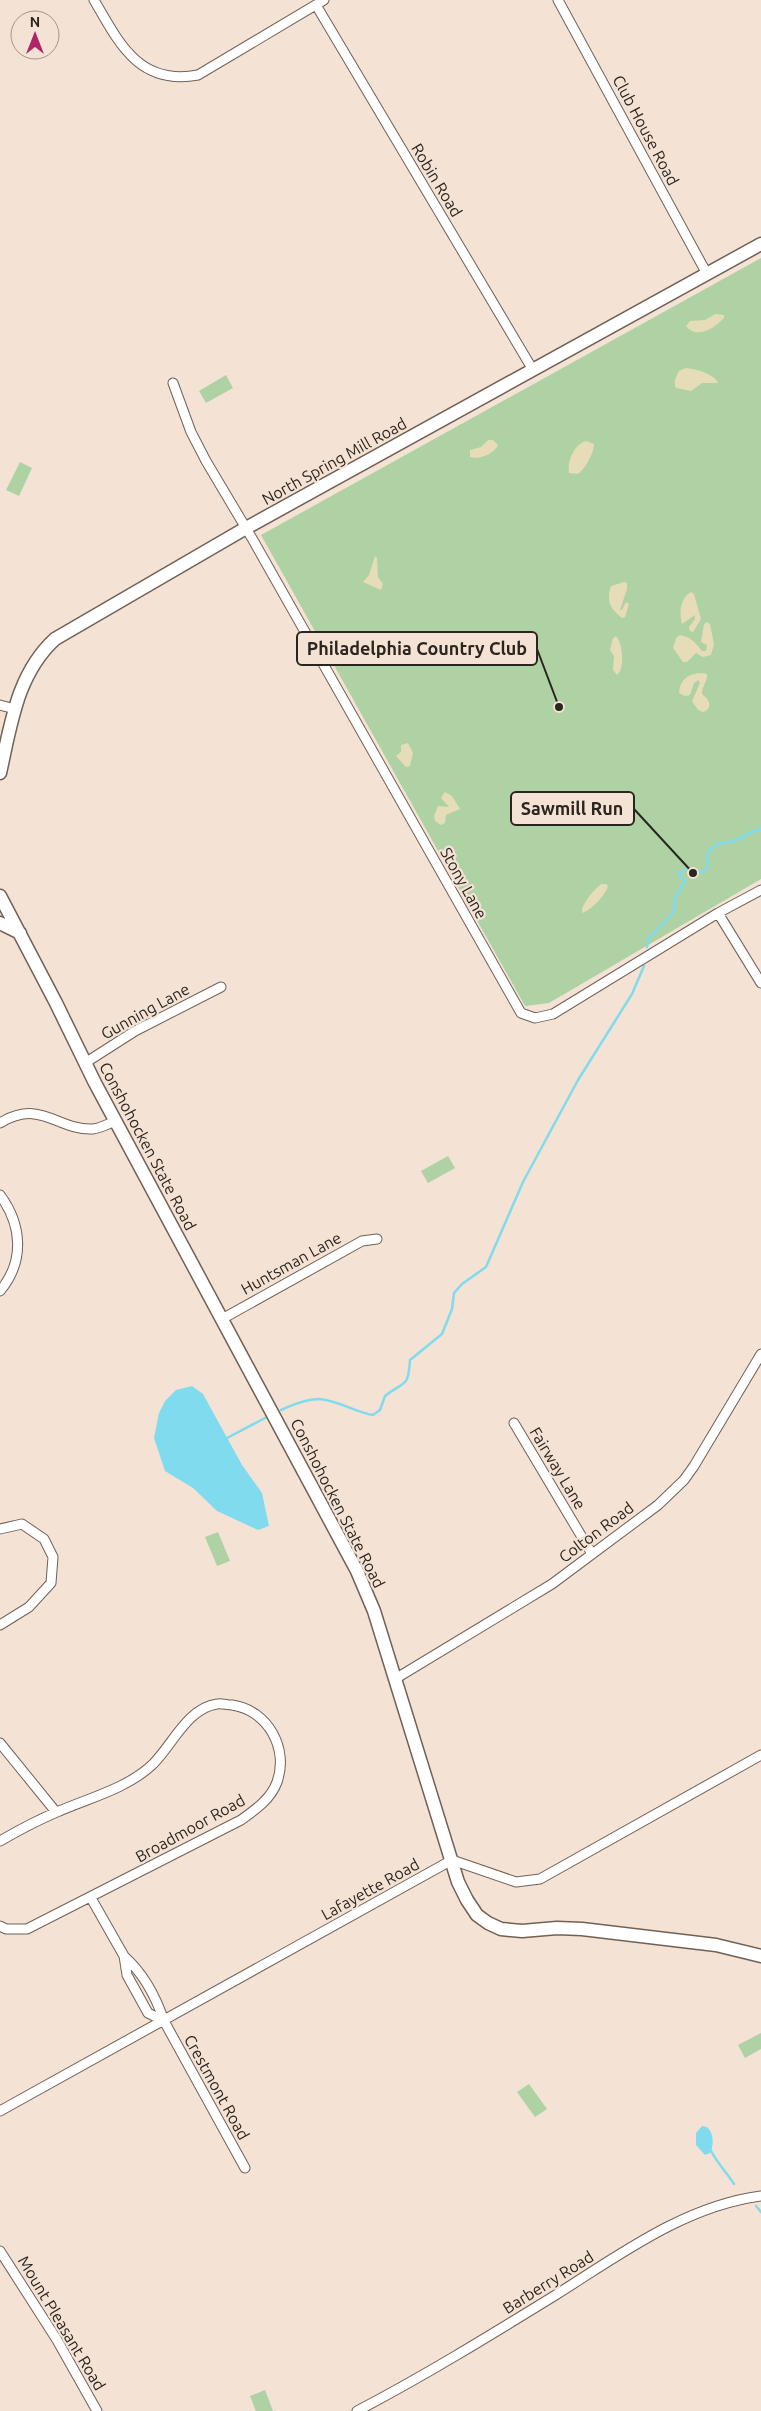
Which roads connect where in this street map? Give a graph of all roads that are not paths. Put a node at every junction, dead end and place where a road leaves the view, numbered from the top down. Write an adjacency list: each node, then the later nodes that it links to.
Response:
1 (94, 0): 3 (street)
2 (558, 0): 5 (street, Club House Road)
3 (320, 2): 6 (street, Robin Road)
4 (761, 244): 5 (main road, North Spring Mill Road)
5 (707, 274): 6 (main road, North Spring Mill Road)
6 (533, 370): 8 (main road, North Spring Mill Road)
7 (173, 383): 8 (street, Stony Lane)
8 (246, 528): 10 (main road, North Spring Mill Road); 14 (street, Stony Lane)
9 (0, 705): 10 (street)
10 (15, 709): 11 (main road, North Spring Mill Road)
11 (0, 772)
12 (761, 890): 14 (street, Stony Lane)
13 (0, 896): 16 (main road, Conshohocken State Road)
14 (718, 913): 17 (street)
15 (0, 923): 16 (main road)
16 (20, 933): 19 (main road, Conshohocken State Road)
17 (761, 983)
18 (221, 987): 19 (street, Gunning Lane)
19 (85, 1063): 20 (main road, Conshohocken State Road)
20 (115, 1121): 21 (street); 25 (main road, Conshohocken State Road)
21 (0, 1123)
22 (0, 1195): 24 (street)
23 (377, 1239): 25 (street, Huntsman Lane)
24 (0, 1291)
25 (222, 1319): 31 (main road, Conshohocken State Road)
26 (761, 1354): 29 (street, Colton Road)
27 (514, 1423): 29 (street, Fairway Lane)
28 (0, 1529): 30 (street)
29 (592, 1554): 31 (street, Colton Road)
30 (0, 1625)
31 (395, 1679): 36 (main road, Conshohocken State Road)
32 (0, 1743): 34 (street)
33 (761, 1755): 36 (street)
34 (56, 1812): 35 (street, Broadmoor Road); 37 (street, Broadmoor Road)
35 (0, 1841)
36 (452, 1860): 39 (main road, Conshohocken State Road); 40 (street, Lafayette Road)
37 (90, 1898): 38 (street, Broadmoor Road); 40 (street)
38 (0, 1926)
39 (761, 1956)
40 (164, 2021): 41 (street, Lafayette Road); 42 (street, Crestmont Road)
41 (0, 2111)
42 (245, 2168)
43 (761, 2196): 46 (street, Barberry Road)
44 (0, 2251): 45 (street, Mount Pleasant Road)
45 (97, 2411)
46 (357, 2411)

